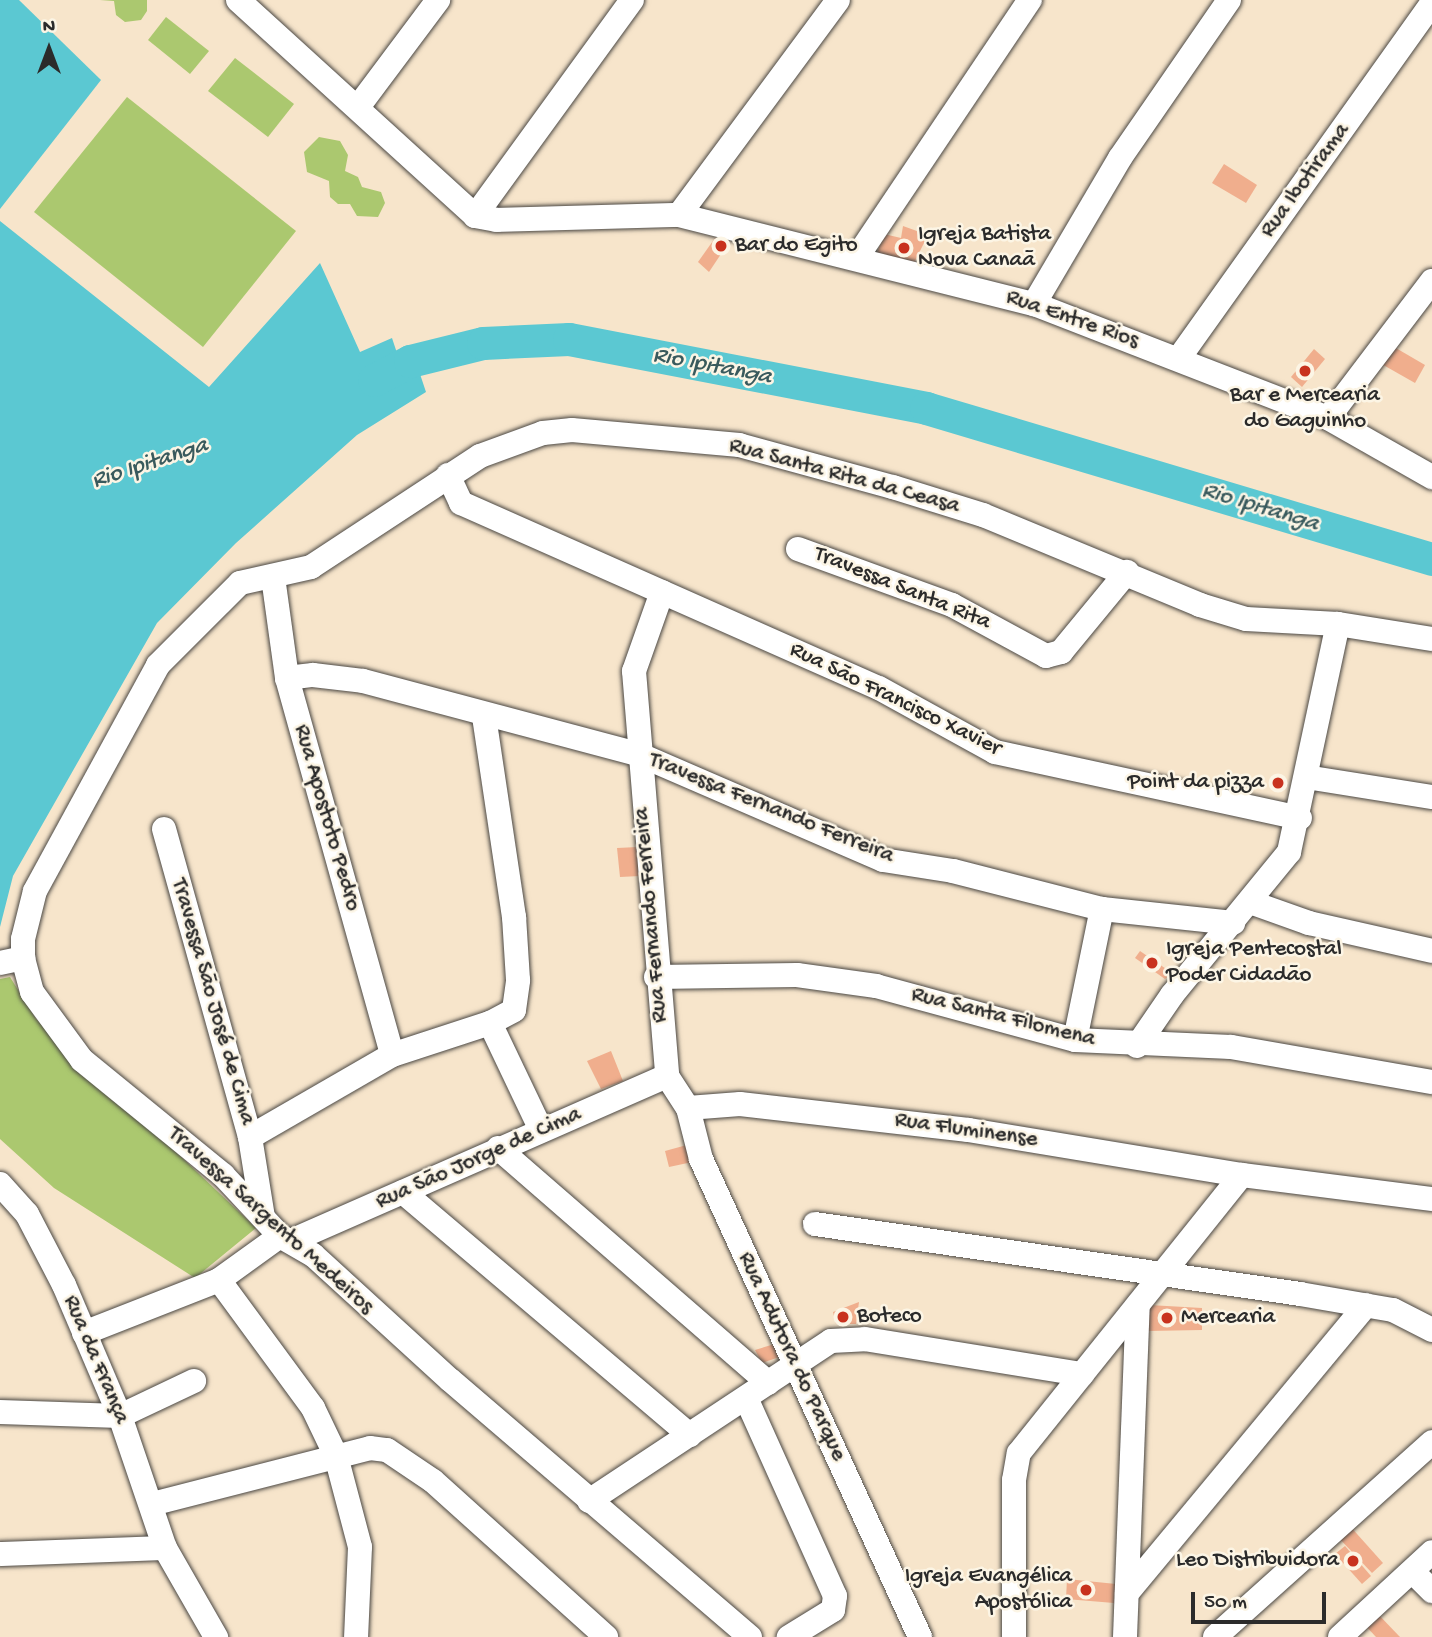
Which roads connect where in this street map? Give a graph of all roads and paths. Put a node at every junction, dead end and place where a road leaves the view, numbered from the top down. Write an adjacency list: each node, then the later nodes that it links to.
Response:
1 (438, 0): 8 (street)
2 (632, 0): 10 (street)
3 (838, 0): 9 (street)
4 (1030, 0): 11 (street)
5 (1229, 0): 13 (street)
6 (248, 3): 8 (street)
7 (1432, 4): 14 (street, Rua Ibotirama)
8 (358, 107): 10 (street)
9 (678, 215): 10 (street, Rua Entre Rios); 11 (street, Rua Entre Rios)
10 (475, 216)
11 (857, 257): 13 (street, Rua Entre Rios)
12 (1432, 281): 15 (street)
13 (1034, 304): 14 (street, Rua Entre Rios)
14 (1179, 358): 15 (street, Rua Entre Rios)
15 (1328, 418): 17 (street, Rua Entre Rios)
16 (448, 475): 19 (street, Rua Santa Rita da Ceasa); 20 (street, Rua Santa Rita da Ceasa); 21 (street, Rua São Francisco Xavier)
17 (1432, 477)
18 (798, 549): 19 (street, Travessa Santa Rita)
19 (1127, 572): 22 (street, Rua Santa Rita da Ceasa)
20 (273, 578): 24 (street, Rua Apostoto Pedro); 35 (street, Travessa Sargento Medeiros)
21 (662, 592): 26 (street, Rua Fernando Ferreira); 29 (street, Rua São Francisco Xavier)
22 (1338, 624): 23 (street, Rua Santa Rita da Ceasa); 27 (street)
23 (1432, 639)
24 (287, 678): 25 (street, Travessa Fernando Ferreira); 40 (street, Rua Apostoto Pedro)
25 (484, 716): 26 (street, Travessa Fernando Ferreira); 37 (street)
26 (638, 754): 32 (street, Travessa Fernando Ferreira); 36 (street, Rua Fernando Ferreira)
27 (1306, 777): 28 (street); 29 (street)
28 (1432, 797)
29 (1300, 818): 31 (street)
30 (164, 829): 45 (street, Travessa São José de Cima)
31 (1250, 902): 33 (street); 34 (street)
32 (1102, 909): 33 (street, Travessa Fernando Ferreira); 38 (street)
33 (1233, 923): 39 (street)
34 (1432, 950)
35 (11, 961): 51 (street, Travessa Sargento Medeiros)
36 (656, 978): 38 (street, Rua Santa Filomena); 41 (street, Rua Fernando Ferreira)
37 (490, 1023): 40 (street); 44 (street)
38 (1075, 1040): 39 (street, Rua Santa Filomena)
39 (1138, 1046): 42 (street, Rua Santa Filomena)
40 (392, 1055): 45 (street)
41 (667, 1076): 43 (street, Rua Adutora do Parque); 44 (street, Rua São Jorge de Cima)
42 (1432, 1082)
43 (688, 1108): 47 (street, Rua Fluminense); 60 (street, Rua Adutora do Parque)
44 (541, 1130): 46 (street, Rua São Jorge de Cima)
45 (250, 1137): 51 (street, Travessa São José de Cima)
46 (498, 1149): 49 (street, Rua São Jorge de Cima); 63 (street)
47 (1242, 1175): 50 (street, Rua Fluminense); 54 (street)
48 (0, 1184): 59 (street, Rua da França)
49 (403, 1192): 53 (street, Rua São Jorge de Cima); 67 (street)
50 (1432, 1199)
51 (263, 1217): 53 (street, Travessa Sargento Medeiros)
52 (815, 1224): 54 (street)
53 (286, 1239): 55 (street, Rua São Jorge de Cima); 70 (street, Travessa Sargento Medeiros)
54 (1162, 1277): 56 (street); 57 (street)
55 (219, 1280): 59 (street, Rua São Jorge de Cima); 69 (street)
56 (1138, 1305): 61 (street); 77 (street)
57 (1366, 1305): 58 (street); 77 (street)
58 (1432, 1330)
59 (84, 1333): 66 (street, Rua da França)
60 (793, 1365): 61 (street); 63 (street); 83 (street, Rua Adutora do Parque)
61 (1082, 1374): 84 (street)
62 (194, 1381): 66 (street)
63 (768, 1383): 64 (street)
64 (746, 1398): 67 (street); 82 (street)
65 (0, 1412): 66 (street)
66 (120, 1416): 71 (street, Rua da França)
67 (690, 1435): 70 (street)
68 (1432, 1442): 86 (street)
69 (336, 1457): 71 (street); 79 (street); 80 (street)
70 (589, 1501): 81 (street, Travessa Sargento Medeiros)
71 (152, 1504): 72 (street, Rua da França)
72 (165, 1548): 74 (street); 78 (street, Rua da França)
73 (1432, 1552): 75 (street)
74 (0, 1554)
75 (1413, 1572): 76 (street); 87 (street)
76 (1432, 1591)
77 (1128, 1593): 85 (street)
78 (216, 1637)
79 (356, 1637)
80 (606, 1637)
81 (750, 1637)
82 (789, 1637)
83 (920, 1637)
84 (1014, 1637)
85 (1125, 1637)
86 (1216, 1637)
87 (1340, 1637)

